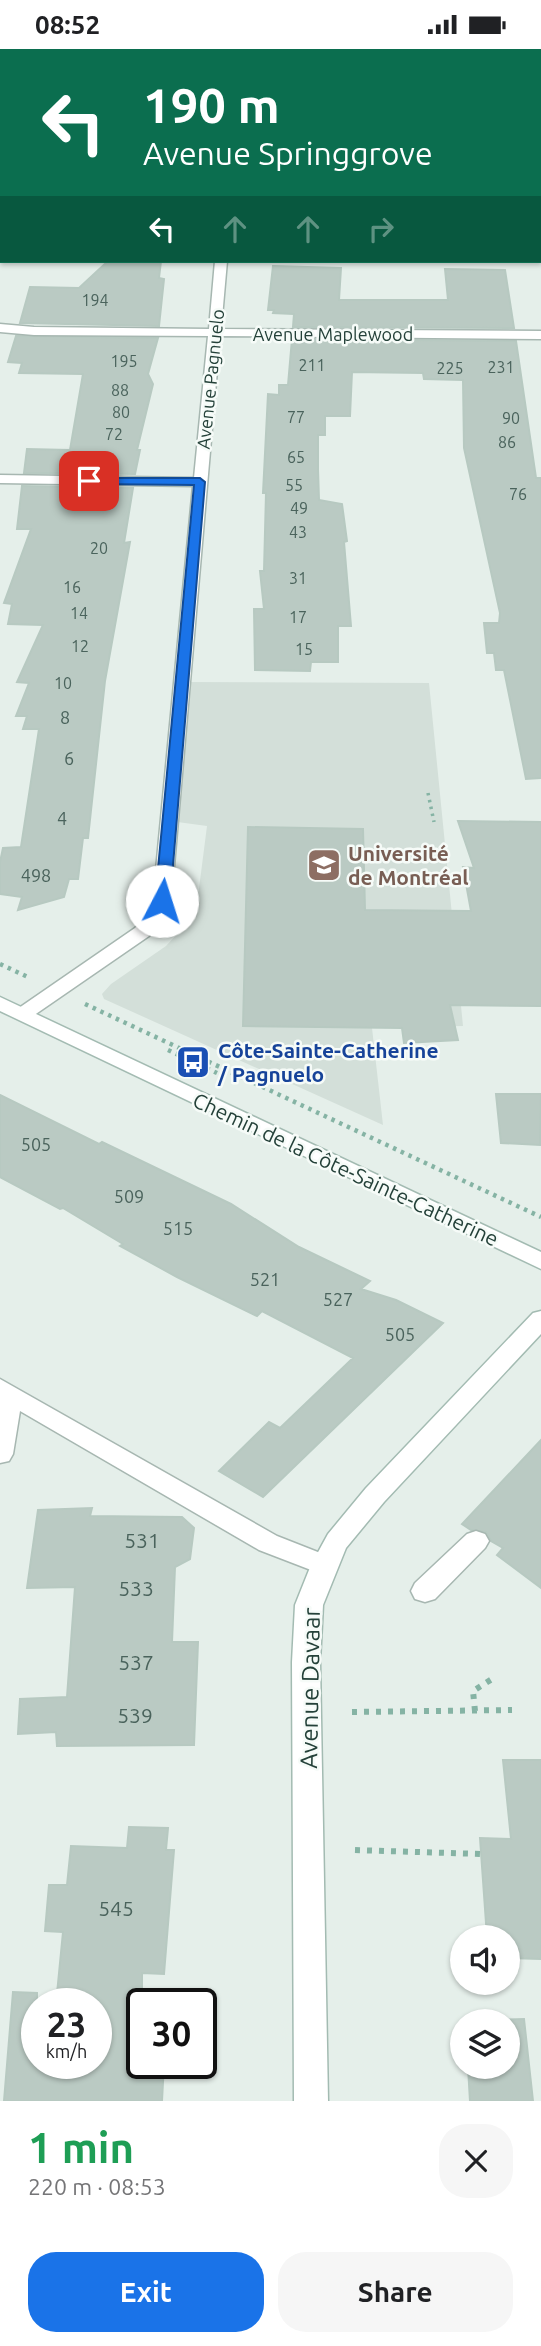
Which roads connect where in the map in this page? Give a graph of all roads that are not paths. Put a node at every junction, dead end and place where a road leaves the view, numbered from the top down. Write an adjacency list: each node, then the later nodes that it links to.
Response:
1 (221, 263): 3 (street, Avenue Pagnuelo)
2 (0, 328): 3 (street, Avenue Maplewood)
3 (215, 333): 4 (street, Avenue Maplewood); 6 (street, Avenue Pagnuelo)
4 (541, 335)
5 (0, 479): 6 (street)
6 (200, 482): 8 (street, Avenue Pagnuelo)
7 (0, 1003): 8 (street, Chemin de la Côte-Sainte-Catherine)
8 (23, 1014): 9 (street, Chemin de la Côte-Sainte-Catherine)
9 (541, 1261)
10 (541, 1319): 14 (street, Avenue Davaar)
11 (8, 1393): 12 (street); 14 (street)
12 (0, 1454)
13 (476, 1541): 15 (street)
14 (324, 1565): 16 (street, Avenue Davaar)
15 (425, 1591)
16 (311, 2101)

